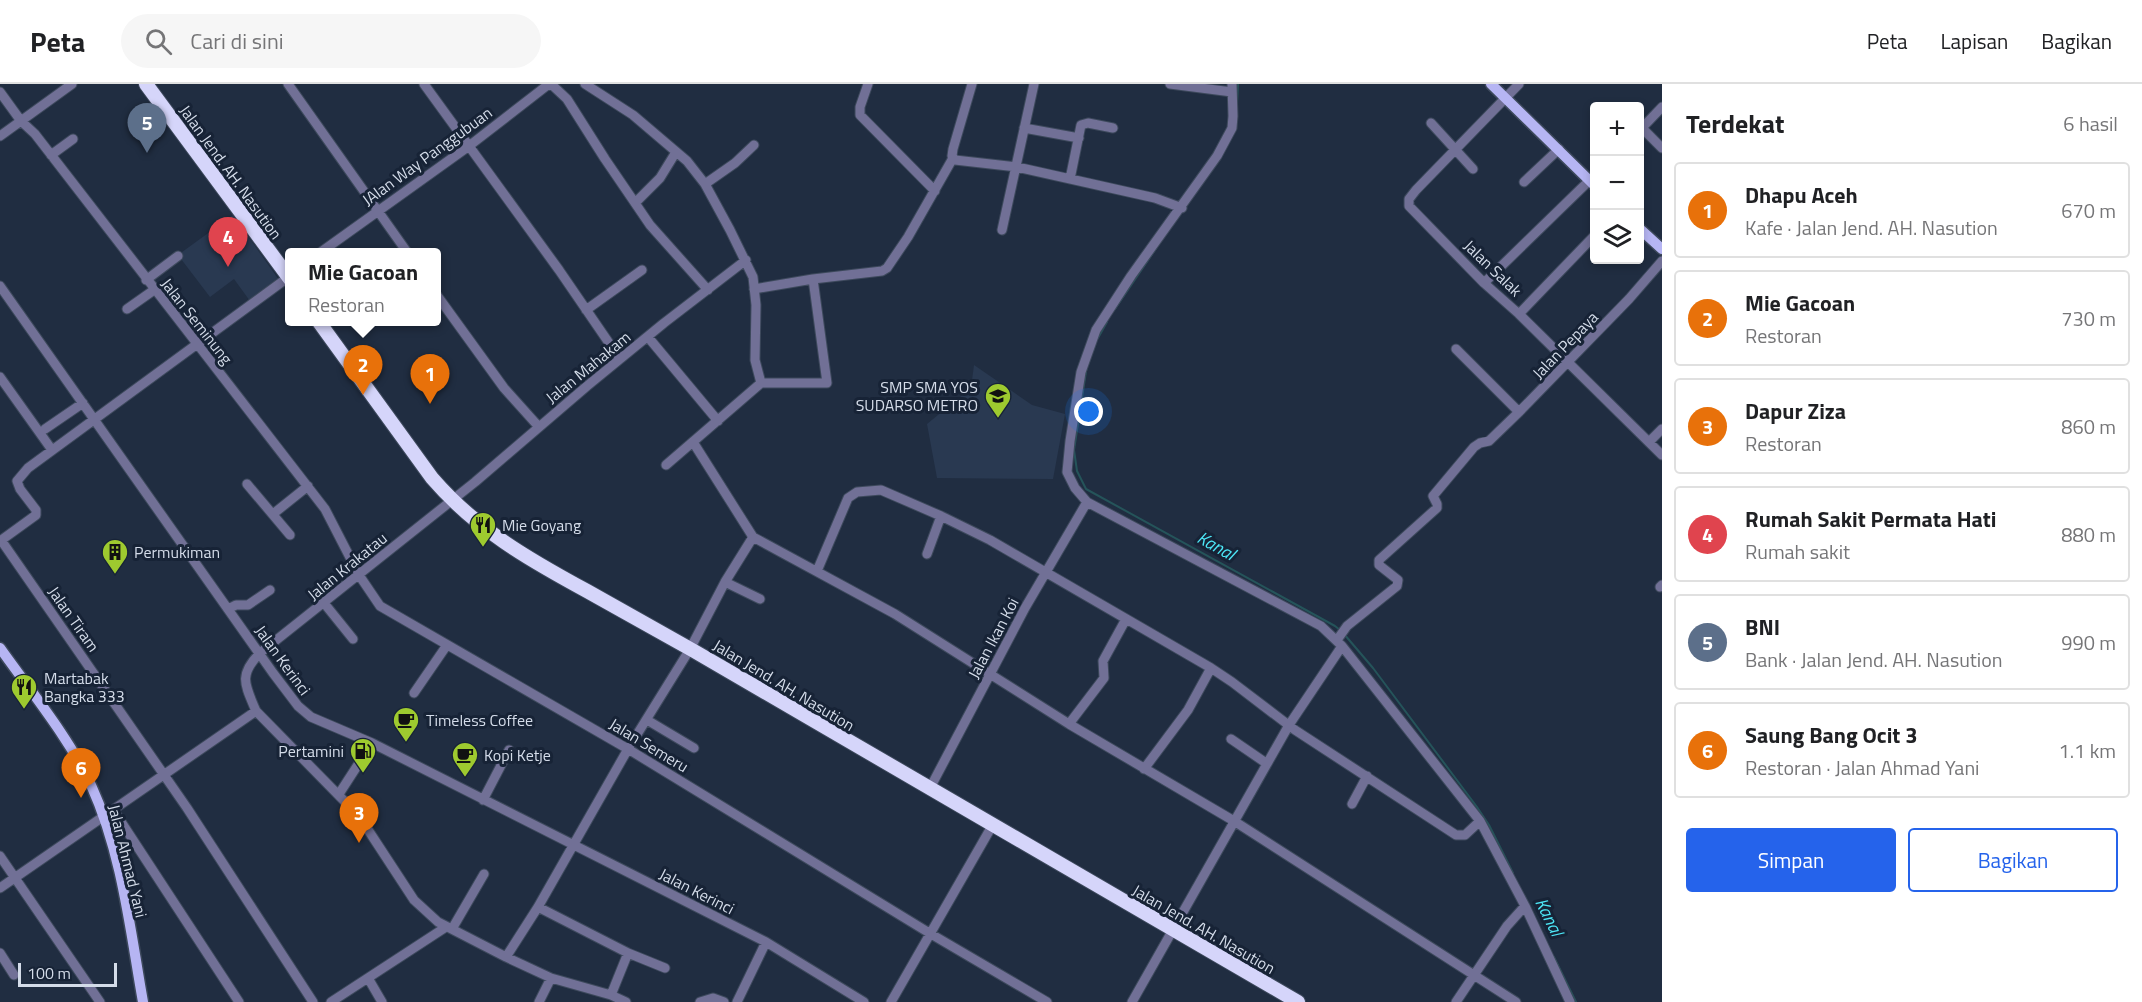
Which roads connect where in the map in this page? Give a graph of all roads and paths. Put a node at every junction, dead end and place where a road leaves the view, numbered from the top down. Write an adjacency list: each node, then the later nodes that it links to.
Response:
1 (72, 84): 17 (street)
2 (146, 84): 55 (highway, Jalan Jend. AH. Nasution)
3 (288, 84): 44 (street)
4 (424, 84): 27 (street)
5 (550, 84): 27 (street, JAlan Way Panggubuan); 42 (street)
6 (585, 84): 31 (street)
7 (868, 84): 41 (street)
8 (972, 84): 33 (street)
9 (1034, 84): 20 (street)
10 (1170, 84): 13 (street)
11 (1491, 84): 15 (main road)
12 (1519, 84): 15 (street, Jalan Salak)
13 (1232, 88): 43 (street)
14 (0, 92): 17 (street, Jalan Seminung)
15 (1506, 98): 29 (street, Jalan Salak); 30 (main road)
16 (1662, 107): 19 (street)
17 (21, 121): 23 (street); 32 (street, Jalan Seminung)
18 (1431, 123): 29 (street)
19 (1644, 126)
20 (1024, 128): 24 (street); 34 (street)
21 (1113, 128): 24 (street)
22 (1644, 132): 28 (street)
23 (0, 136)
24 (1080, 138): 37 (street)
25 (73, 139): 32 (street)
26 (754, 145): 40 (street)
27 (469, 146): 44 (street, JAlan Way Panggubuan); 66 (street)
28 (1662, 148)
29 (1455, 149): 35 (street); 59 (street, Jalan Salak)
30 (1559, 149): 36 (main road); 38 (street)
31 (676, 152): 40 (street); 42 (street)
32 (51, 155): 57 (street, Jalan Seminung)
33 (953, 158): 34 (street); 41 (street)
34 (1017, 167): 37 (street); 45 (street)
35 (1473, 170)
36 (1590, 177)
37 (1070, 179): 43 (street)
38 (1524, 182)
39 (1590, 183): 59 (street)
40 (705, 184): 52 (street)
41 (935, 191): 56 (street)
42 (635, 202): 63 (street)
43 (1182, 208): 91 (street)
44 (378, 211): 48 (street, JAlan Way Panggubuan); 49 (street)
45 (1002, 230)
46 (1644, 233): 50 (main road)
47 (1590, 240): 67 (street)
48 (327, 248)
49 (404, 248)
50 (1662, 249)
51 (178, 256): 57 (street)
52 (746, 260): 61 (street); 63 (street, Jalan Mahakam)
53 (1662, 261): 73 (street, Jalan Pepaya)
54 (642, 270): 66 (street)
55 (285, 272)
56 (813, 279): 61 (street); 75 (street)
57 (146, 280): 62 (street, Jalan Seminung)
58 (285, 280): 70 (street)
59 (1484, 283): 67 (street, Jalan Salak)
60 (0, 286): 76 (street, Jalan Kerinci)
61 (754, 289): 75 (street)
62 (154, 290): 65 (street); 70 (street, Jalan Seminung)
63 (708, 290): 69 (street, Jalan Mahakam)
64 (441, 301): 80 (street)
65 (127, 309)
66 (586, 310): 72 (street)
67 (1519, 314): 73 (street, Jalan Salak)
68 (324, 326): 90 (highway, Jalan Jend. AH. Nasution)
69 (648, 337): 72 (street, Jalan Mahakam); 79 (street)
70 (196, 345): 78 (street); 89 (street, Jalan Seminung)
71 (1456, 349): 77 (street)
72 (620, 359): 80 (street, Jalan Mahakam)
73 (1568, 364): 77 (street, Jalan Pepaya); 84 (street, Jalan Salak)
74 (0, 377): 85 (street)
75 (761, 383): 79 (street)
76 (83, 403): 78 (street, Jalan Kerinci); 81 (street)
77 (1519, 412): 108 (street, Jalan Pepaya)
78 (95, 420): 85 (street); 105 (street, Jalan Kerinci)
79 (718, 421): 83 (street)
80 (539, 427): 90 (street, Jalan Mahakam)
81 (45, 429)
82 (1662, 429): 84 (street)
83 (693, 442): 87 (street); 95 (street)
84 (1649, 442): 86 (street, Jalan Salak)
85 (52, 450): 96 (street)
86 (1662, 455)
87 (666, 465)
88 (248, 484): 92 (street)
89 (308, 486): 92 (street); 100 (street, Jalan Seminung)
90 (452, 501): 100 (street, Jalan Krakatau); 111 (highway, Jalan Jend. AH. Nasution)
91 (1087, 502): 99 (street, Jalan Ikan Koi); 108 (street)
92 (273, 514): 94 (street)
93 (941, 516): 97 (street); 98 (street); 99 (street)
94 (290, 535)
95 (753, 537): 98 (street); 101 (street)
96 (0, 540): 127 (street, Jalan Tiram)
97 (927, 554)
98 (817, 571): 114 (street)
99 (1045, 572): 106 (street); 114 (street, Jalan Ikan Koi)
100 (359, 575): 104 (street, Jalan Krakatau); 109 (street, Jalan Semeru)
101 (725, 582): 103 (street); 111 (street)
102 (270, 590): 105 (street)
103 (760, 599)
104 (324, 603): 107 (street); 112 (street, Jalan Krakatau)
105 (228, 609): 112 (street, Jalan Kerinci)
106 (1126, 619): 113 (street); 118 (street)
107 (353, 639)
108 (1339, 641): 119 (street); 134 (street)
109 (447, 645): 115 (street); 123 (street, Jalan Semeru)
110 (0, 648): 133 (main road, Jalan Ahmad Yani)
111 (690, 649): 117 (street); 129 (highway, Jalan Jend. AH. Nasution)
112 (260, 653): 116 (street); 121 (street, Jalan Kerinci)
113 (1211, 668): 119 (street); 126 (street)
114 (991, 674): 118 (street); 129 (street, Jalan Ikan Koi)
115 (414, 693)
116 (256, 711): 127 (street); 130 (street)
117 (647, 720): 122 (street); 123 (street)
118 (1069, 724): 126 (street)
119 (1289, 725): 125 (street); 128 (street)
120 (1231, 739): 125 (street)
121 (372, 743): 130 (street); 131 (street, Jalan Kerinci)
122 (694, 748)
123 (628, 749): 137 (street); 146 (street, Jalan Semeru)
124 (509, 750): 131 (street)
125 (1266, 763): 135 (street)
126 (1144, 769): 135 (street)
127 (163, 775): 133 (street); 160 (street, Jalan Tiram)
128 (1367, 776): 132 (street); 134 (street)
129 (928, 790): 136 (highway, Jalan Jend. AH. Nasution)
130 (339, 794): 144 (street)
131 (483, 800): 137 (street, Jalan Kerinci)
132 (1352, 804)
133 (109, 814): 140 (street); 158 (main road, Jalan Ahmad Yani); 159 (street)
134 (1480, 820): 142 (street)
135 (1234, 821): 145 (street); 152 (street)
136 (992, 826): 145 (highway, Jalan Jend. AH. Nasution); 146 (street)
137 (574, 845): 143 (street); 147 (street, Jalan Kerinci)
138 (0, 856): 140 (street)
139 (484, 874): 144 (street)
140 (16, 879): 141 (street); 157 (street)
141 (0, 888)
142 (1525, 906): 152 (street); 175 (street)
143 (538, 907): 149 (street); 150 (street)
144 (449, 928): 150 (street); 154 (street)
145 (1172, 930): 171 (street); 172 (highway, Jalan Jend. AH. Nasution)
146 (931, 934): 169 (street); 170 (street, Jalan Semeru)
147 (766, 942): 167 (street); 168 (street, Jalan Kerinci)
148 (0, 953): 153 (street)
149 (628, 953): 151 (street); 156 (street)
150 (506, 957): 155 (street)
151 (664, 968)
152 (1474, 974): 173 (street); 174 (street)
153 (14, 975)
154 (368, 978): 161 (street); 162 (street)
155 (551, 978): 156 (street); 163 (street)
156 (611, 995): 164 (street)
157 (100, 1002)
158 (143, 1002)
159 (239, 1002)
160 (313, 1002)
161 (331, 1002)
162 (382, 1002)
163 (539, 1002)
164 (626, 1002)
165 (699, 1002): 166 (street)
166 (724, 1002)
167 (736, 1002)
168 (864, 1002)
169 (891, 1002)
170 (1047, 1002)
171 (1132, 1002)
172 (1298, 1002)
173 (1456, 1002)
174 (1516, 1002)
175 (1570, 1002)

